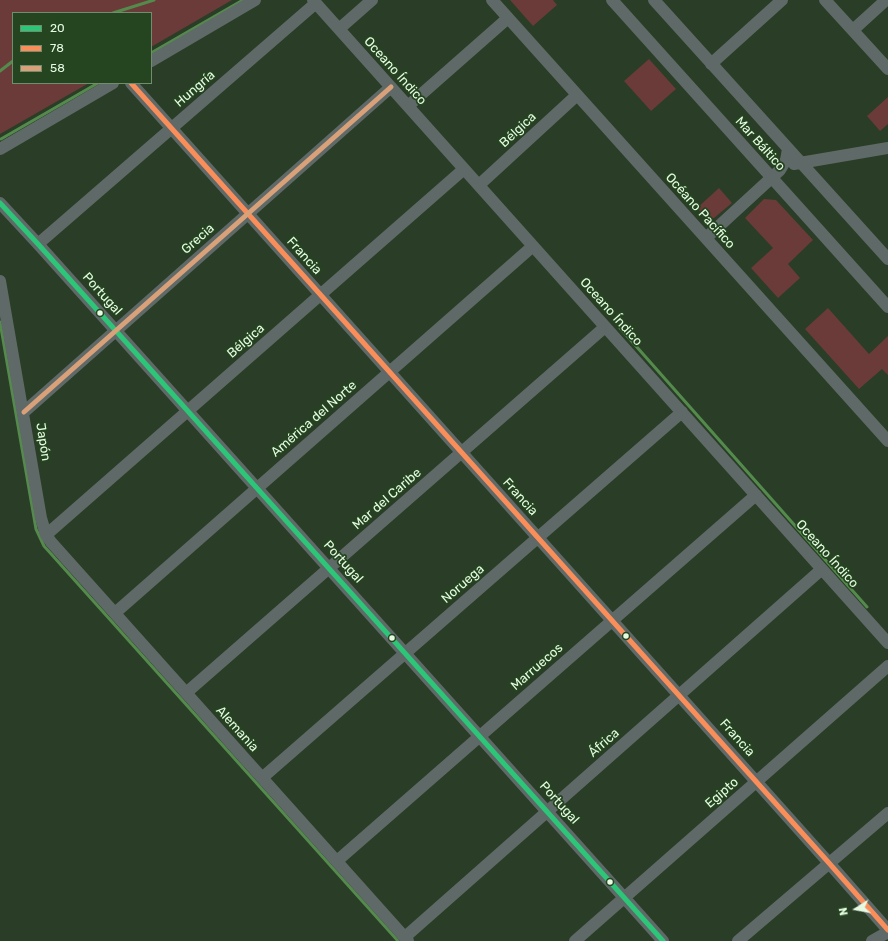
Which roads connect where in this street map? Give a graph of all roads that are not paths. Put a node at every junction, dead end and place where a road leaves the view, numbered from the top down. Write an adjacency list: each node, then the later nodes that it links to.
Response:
1 (255, 0): 13 (street)
2 (372, 0): 11 (street)
3 (492, 0): 10 (street, Océano Pacífico)
4 (612, 0): 27 (street, Mar Báltico)
5 (654, 0): 14 (street, Mar Báltico)
6 (782, 0): 14 (street)
7 (826, 0): 12 (street)
8 (886, 0): 12 (street)
9 (315, 2): 11 (street, Oceano Índico); 21 (street, Hungría)
10 (508, 18): 19 (street, Océano Pacífico); 20 (street)
11 (339, 29): 18 (street, Oceano Índico)
12 (852, 30): 15 (street)
13 (152, 60)
14 (711, 64): 24 (street, Mar Báltico)
15 (888, 69)
16 (111, 84): 23 (street)
17 (132, 84): 21 (street, Francia)
18 (391, 87): 20 (street, Oceano Índico); 30 (street, Grecia)
19 (577, 95): 28 (street, Bélgica); 31 (street, Océano Pacífico)
20 (408, 106): 26 (street, Oceano Índico)
21 (171, 129): 30 (street, Francia); 32 (street, Hungría)
22 (888, 148): 25 (street)
23 (0, 149)
24 (788, 149): 25 (street, Mar Báltico); 27 (street)
25 (801, 163): 27 (street); 34 (street, Mar Báltico)
26 (464, 169): 28 (street, Oceano Índico); 36 (street, Bélgica)
27 (776, 174): 31 (street); 37 (street, Mar Báltico)
28 (479, 185): 33 (street, Oceano Índico)
29 (0, 203): 32 (street, Portugal)
30 (247, 214): 36 (street, Francia); 39 (street, Grecia)
31 (706, 238): 44 (street, Océano Pacífico)
32 (38, 244): 39 (street, Portugal)
33 (533, 246): 38 (street, Oceano Índico); 40 (street, América del Norte)
34 (888, 259)
35 (0, 282): 42 (street, Japón)
36 (320, 295): 40 (street, Francia); 41 (street, Bélgica)
37 (888, 307)
38 (605, 327): 43 (street, Oceano Índico); 45 (street, Mar del Caribe)
39 (115, 330): 41 (street, Portugal); 42 (street, Grecia)
40 (389, 372): 45 (street, Francia); 46 (street, América del Norte)
41 (188, 411): 46 (street, Portugal); 48 (street, Bélgica)
42 (24, 412): 48 (street, Japón)
43 (682, 412): 47 (street, Oceano Índico); 49 (street, Noruega)
44 (888, 441)
45 (461, 453): 49 (street, Francia); 50 (street, Mar del Caribe)
46 (257, 488): 50 (street, Portugal); 52 (street, América del Norte)
47 (756, 495): 51 (street, Oceano Índico); 53 (street, Marruecos)
48 (46, 535): 52 (street, Alemania)
49 (538, 538): 53 (street, Francia); 55 (street, Noruega)
50 (329, 568): 55 (street, Portugal); 57 (street, Mar del Caribe)
51 (822, 569): 54 (street, Oceano Índico); 58 (street, África)
52 (114, 613): 57 (street, Alemania)
53 (612, 620): 58 (street, Francia); 59 (street, Marruecos)
54 (888, 643)
55 (405, 653): 59 (street, Portugal); 60 (street, Noruega)
56 (888, 666): 61 (street, Egipto)
57 (186, 693): 60 (street, Alemania)
58 (679, 695): 61 (street, Francia); 62 (street, África)
59 (480, 736): 62 (street, Portugal); 64 (street, Marruecos)
60 (262, 778): 64 (street, Alemania)
61 (756, 782): 65 (street, Francia); 66 (street, Egipto)
62 (547, 812): 66 (street, Portugal); 68 (street, África)
63 (888, 812): 65 (street)
64 (336, 861): 68 (street, Alemania)
65 (829, 863): 67 (street, Francia); 71 (street)
66 (624, 898): 69 (street, Egipto); 70 (street, Portugal)
67 (888, 931): 72 (street)
68 (407, 939)
69 (575, 941)
70 (663, 941)
71 (738, 941)
72 (872, 941)

